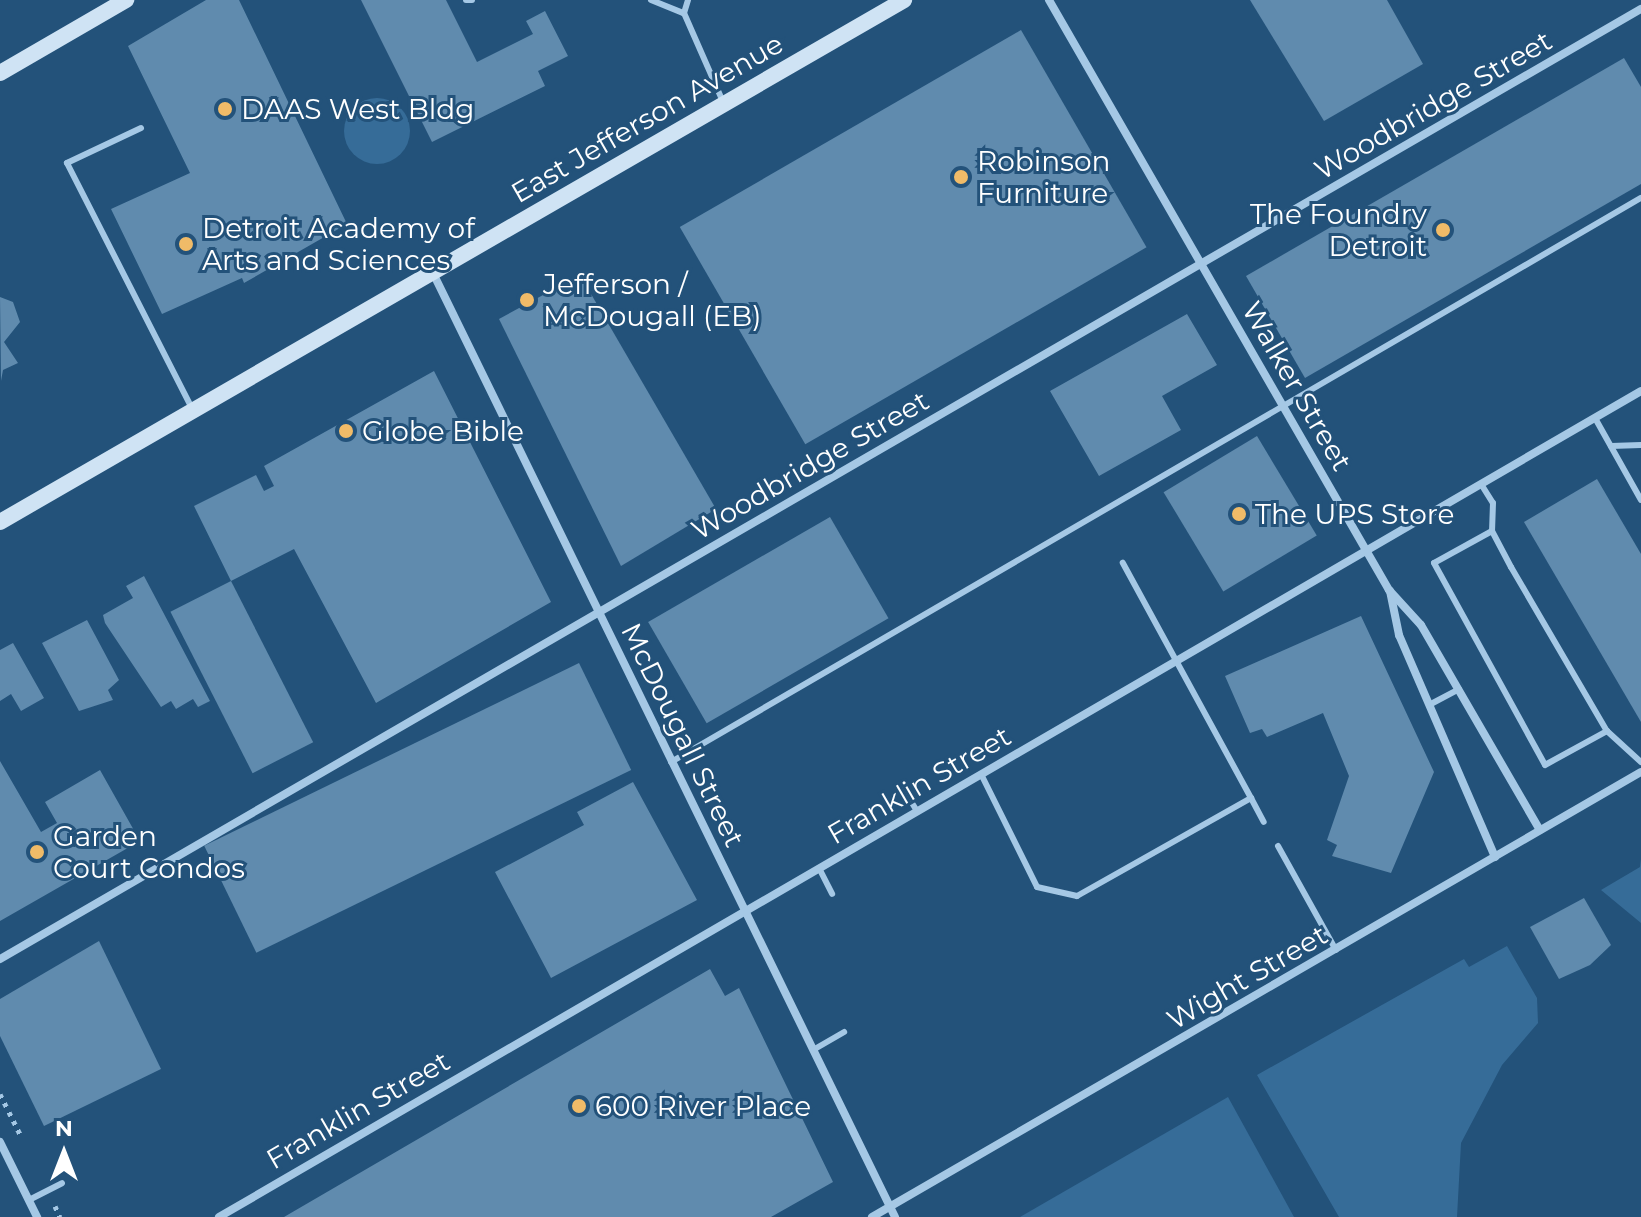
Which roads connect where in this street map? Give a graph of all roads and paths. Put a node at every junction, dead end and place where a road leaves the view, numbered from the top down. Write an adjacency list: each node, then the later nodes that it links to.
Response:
1 (126, 0): 8 (main road)
2 (651, 0): 7 (lane)
3 (688, 0): 7 (lane)
4 (904, 0): 9 (main road, East Jefferson Avenue)
5 (1049, 0): 12 (street, Walker Street)
6 (1641, 9): 12 (street, Woodbridge Street)
7 (684, 13): 9 (lane)
8 (0, 73)
9 (724, 104): 13 (main road, East Jefferson Avenue)
10 (141, 128): 16 (lane)
11 (1641, 198): 15 (lane)
12 (1201, 264): 15 (street, Walker Street); 27 (street, Woodbridge Street)
13 (433, 272): 16 (main road, East Jefferson Avenue); 27 (street, McDougall Street)
14 (1641, 391): 17 (street, Franklin Street)
15 (1283, 406): 24 (street, Walker Street); 32 (lane)
16 (194, 411): 22 (main road, East Jefferson Avenue)
17 (1595, 418): 19 (lane); 20 (street, Franklin Street)
18 (1641, 445): 19 (lane)
19 (1611, 446): 21 (lane)
20 (1481, 484): 23 (lane); 24 (street, Franklin Street)
21 (1641, 500)
22 (0, 522)
23 (1492, 531): 31 (lane); 31 (lane)
24 (1367, 551): 26 (street, Walker Street); 28 (street, Franklin Street)
25 (1123, 563): 28 (lane)
26 (1389, 590): 29 (street, Walker Street); 30 (street)
27 (598, 613): 32 (street, McDougall Street); 47 (street, Woodbridge Street)
28 (1177, 660): 35 (street, Franklin Street); 37 (lane)
29 (1459, 689): 30 (lane); 40 (street, Walker Street)
30 (1429, 705): 42 (street)
31 (1607, 731): 33 (lane)
32 (671, 762): 45 (street, McDougall Street)
33 (1641, 762)
34 (1641, 772): 40 (street, Wight Street)
35 (981, 774): 37 (lane); 38 (street, Franklin Street)
36 (902, 787): 38 (lane)
37 (1251, 798): 39 (lane)
38 (917, 811): 43 (street, Franklin Street)
39 (1264, 822)
40 (1540, 830): 42 (street, Wight Street)
41 (1278, 846): 46 (lane)
42 (1495, 857): 46 (street, Wight Street)
43 (819, 868): 44 (lane); 45 (street, Franklin Street)
44 (832, 894)
45 (744, 912): 49 (street, McDougall Street); 55 (street, Franklin Street)
46 (1336, 950): 53 (street, Wight Street)
47 (0, 959)
48 (844, 1032): 49 (lane)
49 (813, 1051): 53 (street, McDougall Street)
50 (0, 1142): 52 (street)
51 (62, 1183): 52 (lane)
52 (29, 1200): 54 (street)
53 (893, 1213): 56 (street, Wight Street)
54 (37, 1217)
55 (219, 1217)
56 (872, 1217)

